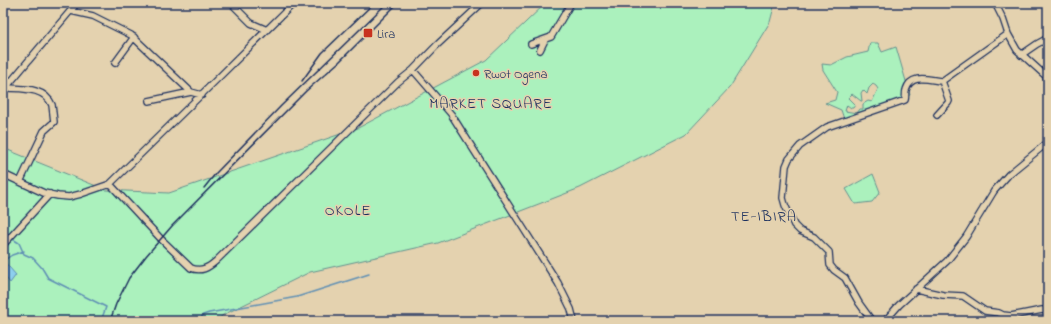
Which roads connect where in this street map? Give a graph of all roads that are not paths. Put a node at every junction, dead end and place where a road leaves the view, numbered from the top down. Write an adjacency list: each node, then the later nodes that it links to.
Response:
1 (77, 3): 7 (street)
2 (231, 3): 8 (street)
3 (294, 3): 8 (street)
4 (482, 3): 17 (street)
5 (571, 3): 12 (street)
6 (995, 3): 9 (street)
7 (70, 11): 10 (street); 20 (street)
8 (267, 30): 22 (street)
9 (1008, 34): 15 (street); 19 (street)
10 (134, 37): 16 (street); 21 (street)
11 (1048, 38): 15 (street)
12 (545, 40): 13 (street); 14 (street)
13 (531, 44)
14 (540, 50)
15 (1021, 55): 18 (street)
16 (115, 63)
17 (413, 70): 29 (street); 34 (street)
18 (1048, 78)
19 (942, 81): 24 (street); 35 (street)
20 (5, 90): 28 (street)
21 (191, 92): 22 (street); 23 (street)
22 (202, 95): 29 (street)
23 (149, 101)
24 (937, 115)
25 (1048, 136): 26 (street)
26 (1048, 145): 32 (street)
27 (3, 174): 28 (street)
28 (20, 182): 30 (street)
29 (110, 184): 30 (street)
30 (50, 194): 31 (street)
31 (3, 245)
32 (916, 289): 33 (street); 36 (street)
33 (1048, 311)
34 (574, 321)
35 (872, 321)
36 (885, 321)

